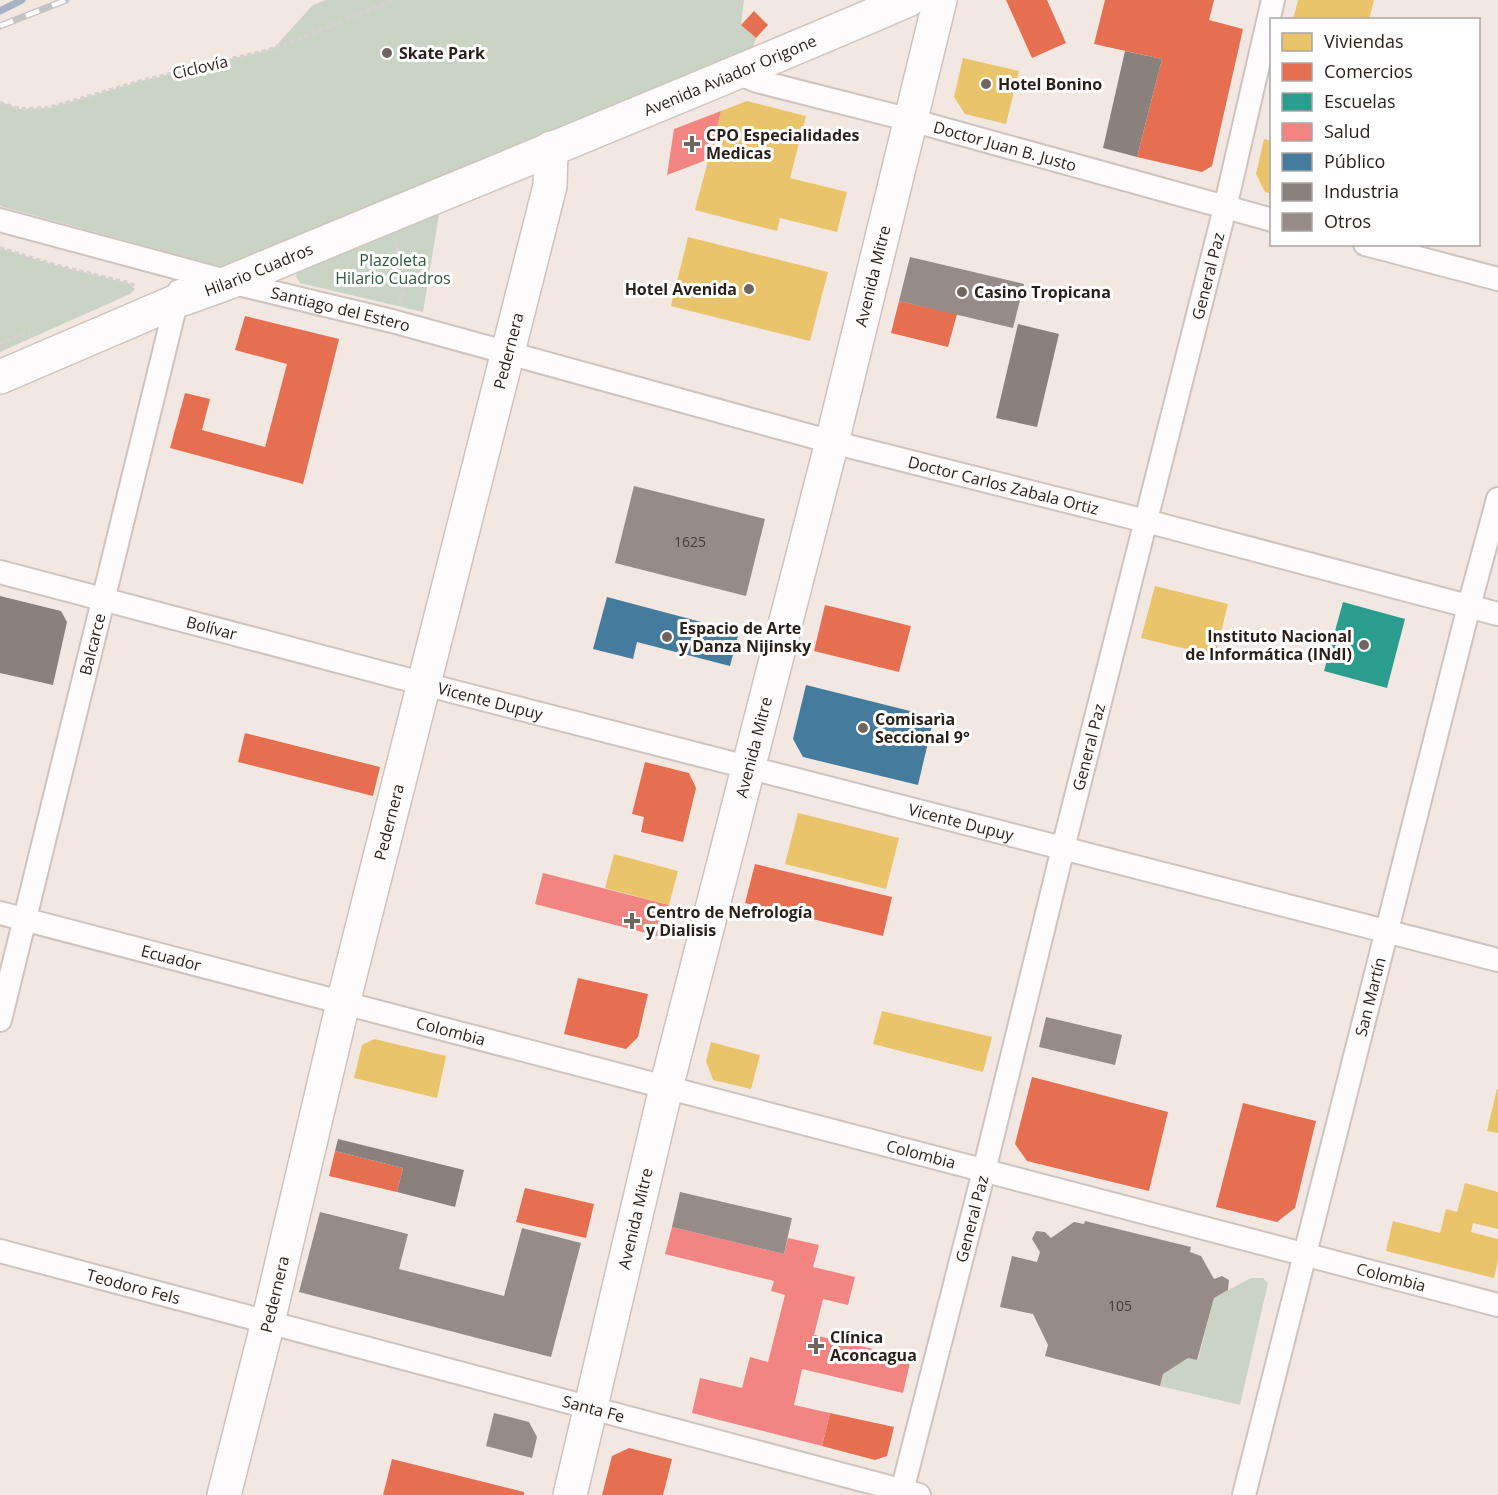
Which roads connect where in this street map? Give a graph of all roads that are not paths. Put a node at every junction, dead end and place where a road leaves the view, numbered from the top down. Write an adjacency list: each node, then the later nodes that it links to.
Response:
1 (908, 0): 4 (main road, Avenida Aviador Origone)
2 (940, 0): 5 (main road, Avenida Mitre)
3 (1274, 0): 7 (street, General Paz)
4 (737, 73): 5 (street, Doctor Juan B. Justo); 6 (main road, Avenida Aviador Origone)
5 (911, 120): 7 (street, Doctor Juan B. Justo); 17 (main road, Avenida Mitre)
6 (551, 148): 13 (main road, Hilario Cuadros); 15 (main road, Pedernera)
7 (1225, 208): 8 (street, Doctor Juan B. Justo); 19 (street, General Paz)
8 (1270, 219)
9 (0, 220): 11 (street, Santiago del Estero)
10 (1373, 246): 12 (street)
11 (184, 269): 13 (street, Santiago del Estero); 14 (street, Balcarce)
12 (1498, 279)
13 (230, 282): 14 (main road, Hilario Cuadros); 15 (street, Santiago del Estero)
14 (177, 301): 16 (main road, Hilario Cuadros); 21 (street, Balcarce)
15 (508, 353): 17 (street, Doctor Carlos Zabala Ortiz); 24 (main road, Pedernera)
16 (0, 377)
17 (832, 442): 19 (street, Doctor Carlos Zabala Ortiz); 25 (main road, Avenida Mitre)
18 (1498, 499): 22 (street, San Martín)
19 (1146, 521): 22 (street, Doctor Carlos Zabala Ortiz); 26 (street, General Paz)
20 (0, 572): 21 (street, Bolívar)
21 (102, 599): 24 (street, Bolívar); 28 (street, Balcarce)
22 (1469, 606): 23 (street, Doctor Carlos Zabala Ortiz); 29 (street, San Martín)
23 (1498, 614)
24 (424, 684): 25 (street, Vicente Dupuy); 31 (main road, Pedernera)
25 (749, 768): 26 (street, Vicente Dupuy); 33 (main road, Avenida Mitre)
26 (1063, 848): 29 (street, Vicente Dupuy); 34 (street, General Paz)
27 (0, 914): 28 (street, Ecuador)
28 (24, 920): 31 (street, Ecuador); 32 (street, Balcarce)
29 (1387, 931): 30 (street, Vicente Dupuy); 36 (street, San Martín)
30 (1498, 960)
31 (343, 1003): 33 (street, Colombia); 38 (main road, Pedernera)
32 (0, 1020)
33 (666, 1088): 34 (street, Colombia); 39 (main road, Avenida Mitre)
34 (984, 1171): 36 (street, Colombia); 40 (street, General Paz)
35 (0, 1251): 38 (street, Teodoro Fels)
36 (1305, 1255): 37 (street, Colombia); 43 (street, San Martín)
37 (1498, 1305)
38 (268, 1322): 39 (street, Santa Fe); 41 (main road, Pedernera)
39 (591, 1408): 40 (street, Santa Fe); 42 (main road, Avenida Mitre)
40 (907, 1494)
41 (225, 1495)
42 (570, 1495)
43 (1244, 1495)

